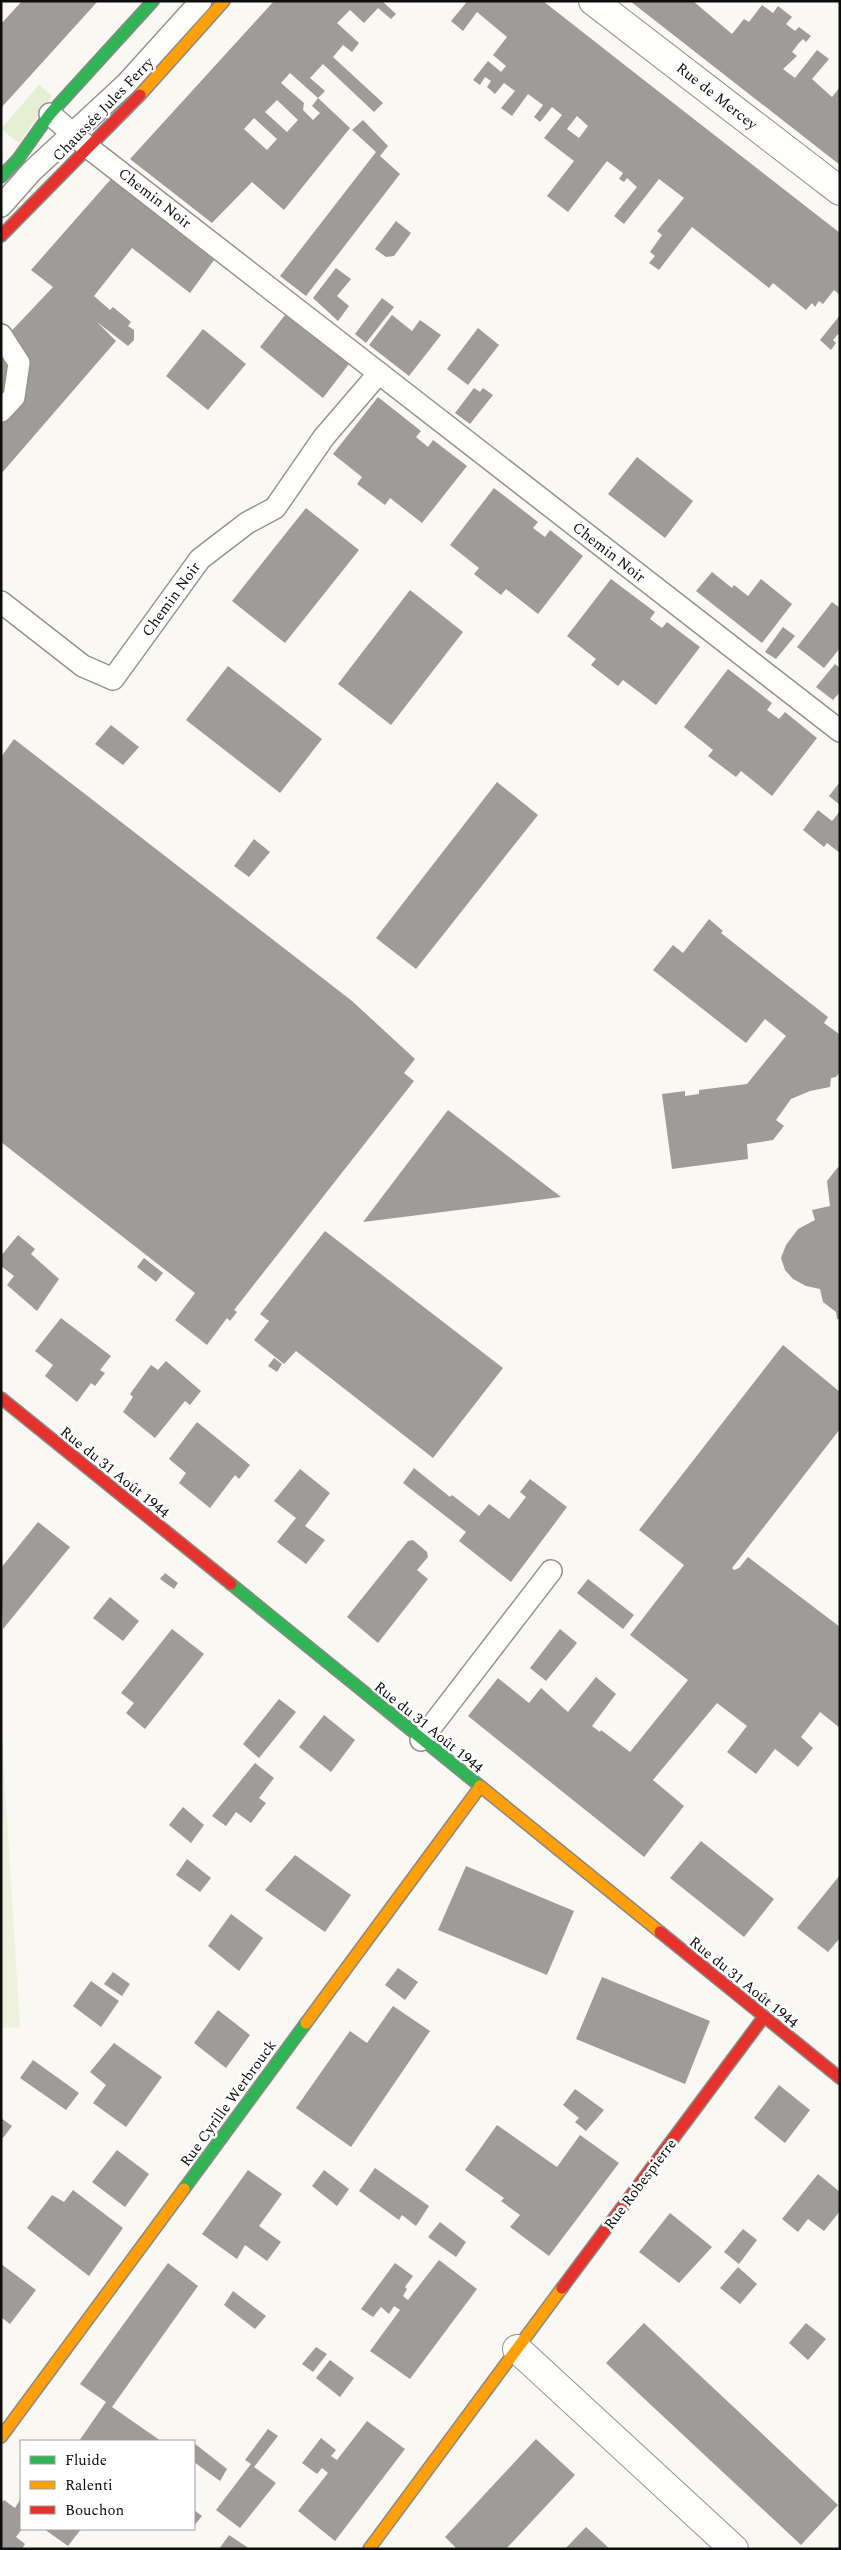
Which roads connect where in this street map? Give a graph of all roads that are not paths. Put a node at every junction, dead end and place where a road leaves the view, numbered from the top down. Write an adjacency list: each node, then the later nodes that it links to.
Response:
1 (153, 1): 5 (street, Chaussée Jules Ferry)
2 (201, 1): 6 (lane)
3 (224, 1): 6 (street, Chaussée Jules Ferry)
4 (593, 1): 8 (street, Rue de Mercey)
5 (50, 114): 6 (lane, Chemin Noir); 7 (street, Chaussée Jules Ferry)
6 (81, 141): 9 (lane); 10 (street, Chaussée Jules Ferry); 12 (lane, Chemin Noir)
7 (1, 176)
8 (840, 191)
9 (1, 206)
10 (1, 236)
11 (1, 335): 13 (lane)
12 (379, 373): 14 (lane, Chemin Noir); 15 (lane, Chemin Noir)
13 (1, 411)
14 (1, 602)
15 (840, 731)
16 (1, 1398): 18 (street, Rue du 31 Août 1944)
17 (551, 1571): 18 (lane)
18 (421, 1740): 19 (street, Rue du 31 Août 1944)
19 (480, 1787): 20 (street, Rue du 31 Août 1944); 23 (street, Rue Cyrille Werbrouck)
20 (764, 2018): 21 (street, Rue du 31 Août 1944); 22 (street, Rue Robespierre)
21 (840, 2078)
22 (517, 2349): 24 (street, Rue Robespierre); 25 (street)
23 (1, 2437)
24 (373, 2547)
25 (734, 2549)

